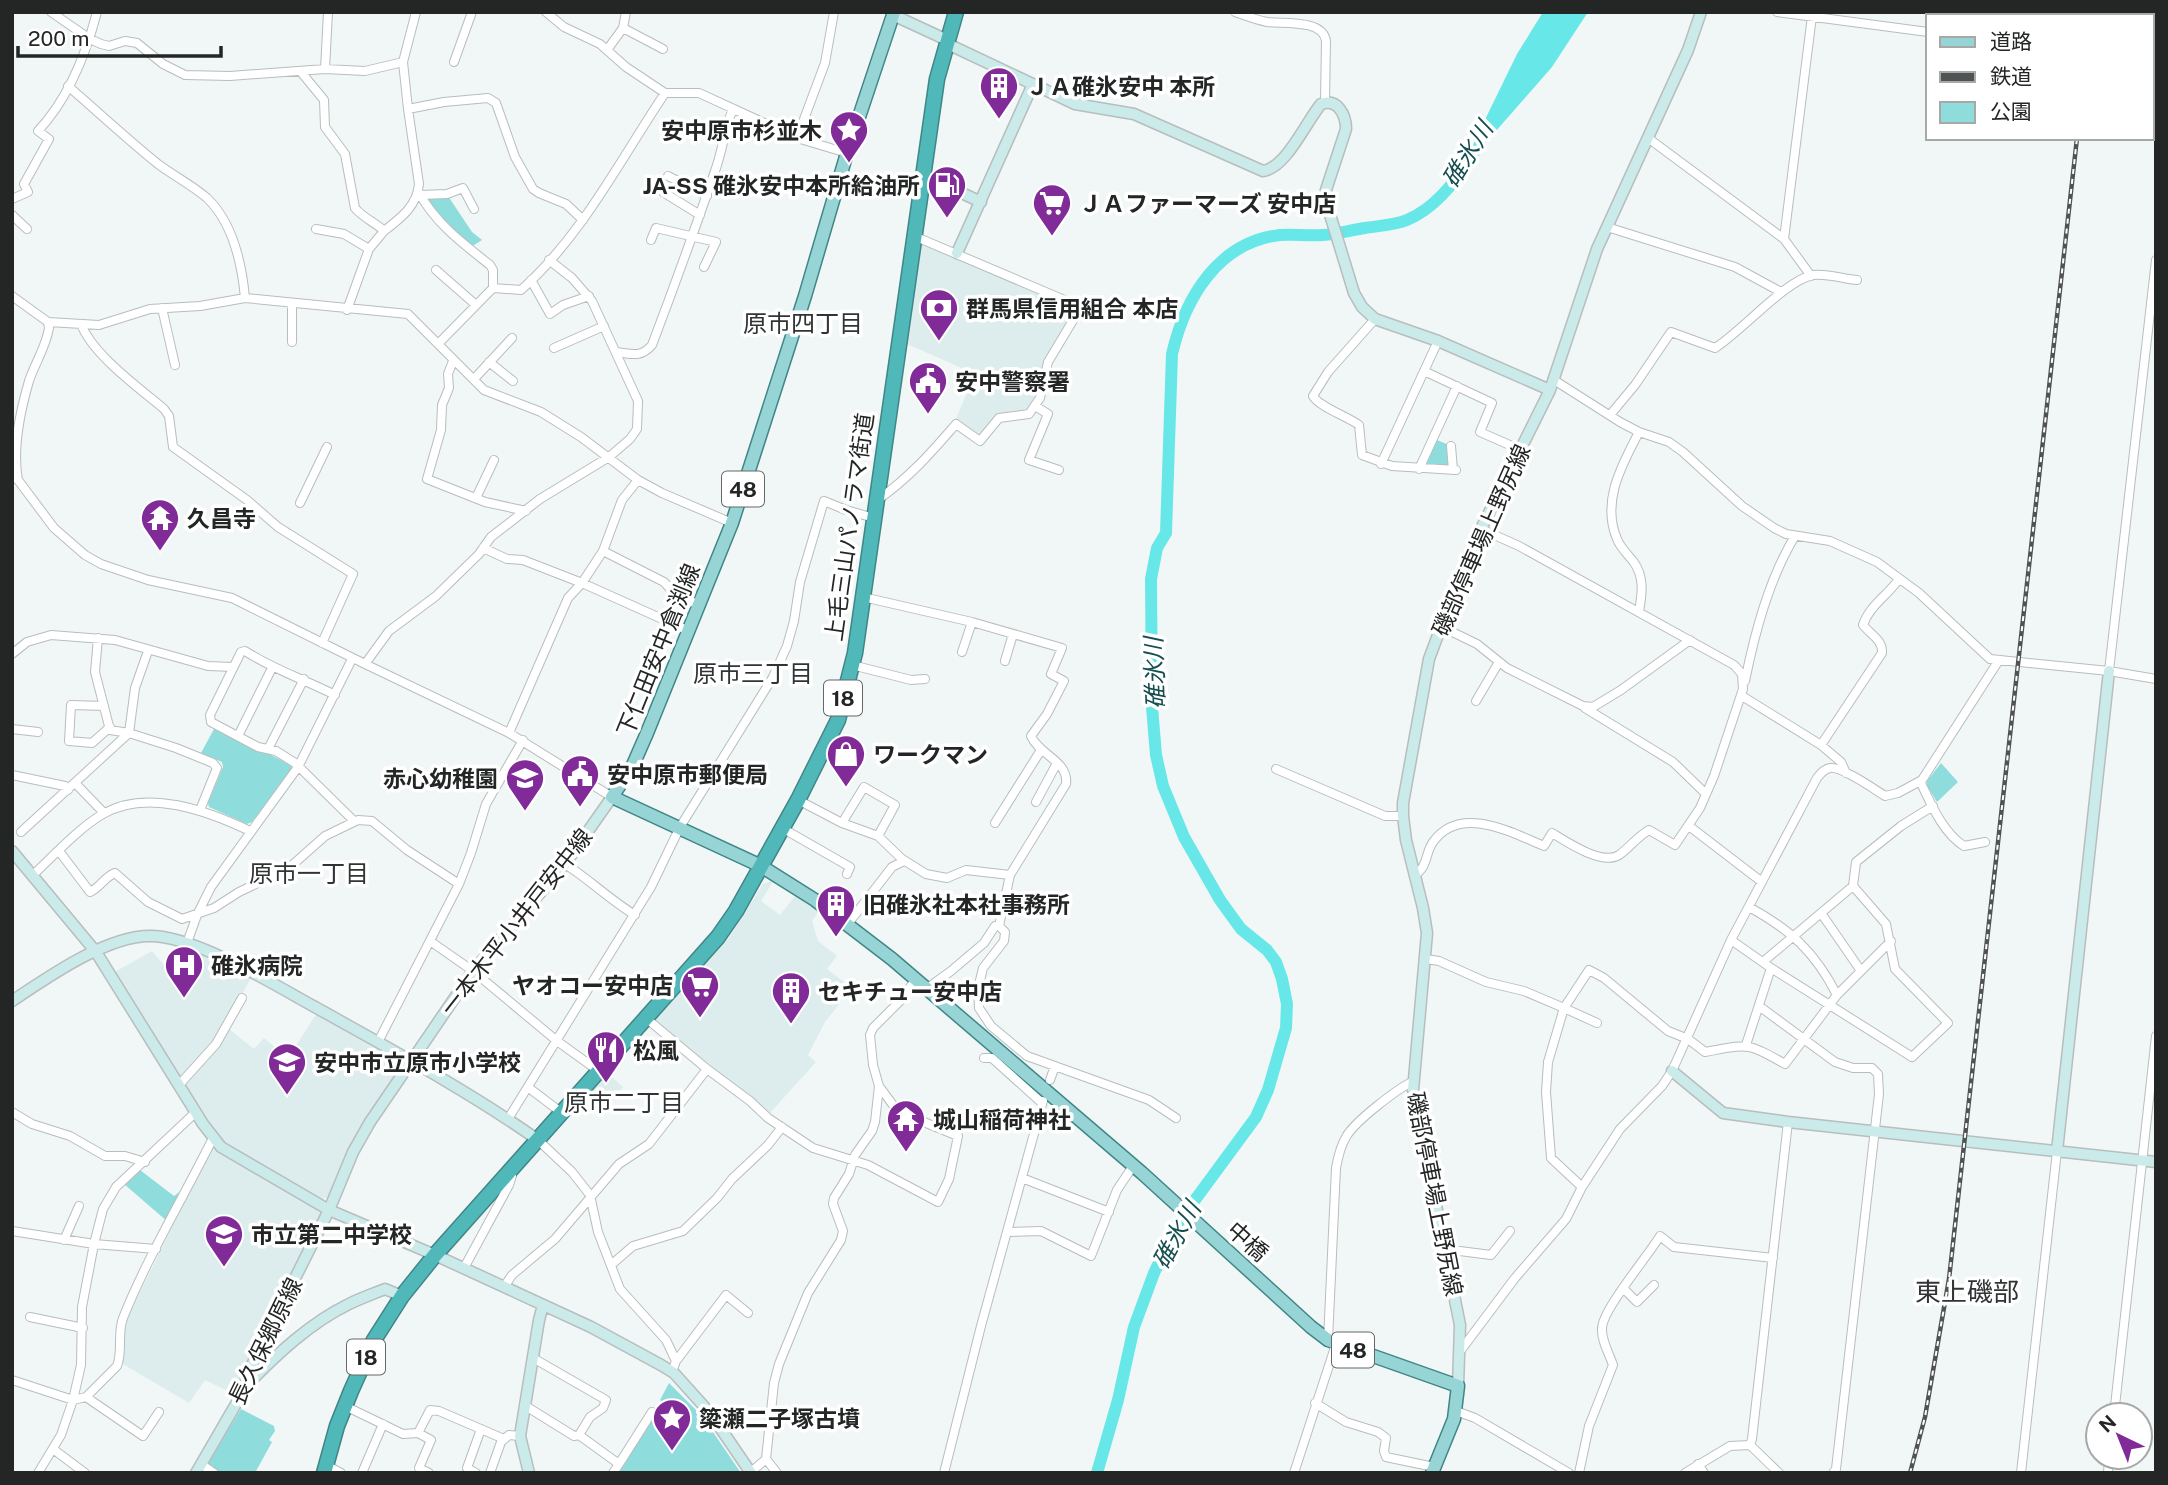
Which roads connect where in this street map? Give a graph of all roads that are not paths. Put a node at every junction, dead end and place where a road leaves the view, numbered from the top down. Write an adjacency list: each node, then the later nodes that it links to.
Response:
1 (51, 12): 17 (street)
2 (97, 12): 17 (street)
3 (328, 12): 23 (street)
4 (416, 12): 21 (street)
5 (472, 12): 22 (street)
6 (547, 12): 20 (street)
7 (626, 12): 15 (street)
8 (834, 12): 31 (street)
9 (956, 12): 18 (highway, 上毛三山パノラマ街道 / 18)
10 (1702, 12): 32 (street, 磯部停車場上野尻線)
11 (1777, 12): 14 (street)
12 (894, 13): 18 (street); 33 (main road, 下仁田安中倉渕線 / 48)
13 (1241, 13): 28 (street)
14 (1812, 16): 16 (street); 51 (street)
15 (624, 28): 19 (street); 20 (street)
16 (1926, 32)
17 (90, 39): 24 (street); 26 (street)
18 (947, 40): 25 (street); 34 (highway, 上毛三山パノラマ街道 / 18)
19 (663, 49)
20 (607, 50): 27 (street)
21 (403, 62): 23 (street); 30 (street)
22 (454, 62)
23 (325, 69): 24 (street)
24 (301, 72): 48 (street)
25 (1033, 84): 28 (street); 40 (street)
26 (68, 86): 39 (street); 66 (street)
27 (664, 93): 29 (street); 44 (street)
28 (1325, 102): 71 (street)
29 (733, 108): 31 (street); 38 (street)
30 (408, 109): 37 (street); 44 (street)
31 (797, 138): 33 (street)
32 (1648, 138): 45 (street, 磯部停車場上野尻線); 51 (street)
33 (847, 153): 108 (main road, 下仁田安中倉渕線 / 48)
34 (923, 175): 40 (street); 50 (highway, 上毛三山パノラマ街道 / 18)
35 (668, 176): 38 (street)
36 (663, 192): 43 (street)
37 (419, 193): 41 (street); 48 (street); 62 (street)
38 (707, 195): 43 (street)
39 (12, 199)
40 (981, 202): 54 (street)
41 (474, 209)
42 (12, 215): 46 (street)
43 (700, 215): 49 (street)
44 (583, 219): 55 (street)
45 (1607, 227): 63 (street); 87 (street, 磯部停車場上野尻線)
46 (27, 229)
47 (316, 229): 53 (street)
48 (384, 231): 53 (street)
49 (693, 236): 52 (street); 57 (street); 80 (street)
50 (914, 236): 54 (street); 104 (highway, 上毛三山パノラマ街道 / 18)
51 (1784, 239): 59 (street)
52 (650, 240)
53 (369, 249): 70 (street)
54 (957, 253): 89 (street)
55 (549, 260): 60 (street); 65 (street)
56 (2156, 260): 136 (street)
57 (704, 267)
58 (436, 270): 68 (street)
59 (1811, 276): 61 (street); 63 (street)
60 (531, 280): 62 (street); 65 (street)
61 (1857, 280)
62 (493, 288): 68 (street)
63 (1781, 292): 90 (street)
64 (12, 296): 72 (street)
65 (589, 296): 74 (street)
66 (245, 298): 67 (street); 69 (street)
67 (292, 303): 70 (street); 77 (street)
68 (476, 305): 78 (street)
69 (162, 308): 73 (street); 83 (street)
70 (347, 310): 78 (street)
71 (1375, 319): 76 (street); 98 (street)
72 (48, 322): 73 (street); 91 (street)
73 (81, 324): 124 (street)
74 (604, 326): 79 (street); 80 (street)
75 (512, 338): 82 (street)
76 (1438, 341): 84 (street); 87 (street)
77 (292, 342)
78 (438, 344): 81 (street)
79 (554, 348)
80 (617, 352): 96 (street)
81 (453, 360): 85 (street); 103 (street)
82 (489, 362): 85 (street); 86 (street)
83 (175, 365)
84 (1424, 371): 88 (street); 98 (street)
85 (474, 379): 96 (street)
86 (513, 381)
87 (1552, 385): 90 (street); 95 (street, 磯部停車場上野尻線)
88 (1457, 386): 95 (street); 99 (street)
89 (1035, 405): 100 (street); 104 (street)
90 (1610, 415): 92 (street)
91 (15, 429): 101 (street)
92 (1639, 432): 110 (street); 117 (street)
93 (1451, 446): 99 (street)
94 (327, 447): 105 (street)
95 (1521, 450): 109 (street, 磯部停車場上野尻線)
96 (609, 457): 102 (street); 106 (street)
97 (494, 460): 103 (street)
98 (1381, 464): 99 (street)
99 (1419, 469)
100 (1059, 470)
101 (15, 478): 124 (street)
102 (638, 480): 108 (street); 112 (street)
103 (476, 498): 106 (street)
104 (876, 501): 107 (highway, 上毛三山パノラマ街道 / 18)
105 (300, 503)
106 (526, 511): 111 (street)
107 (874, 518): 115 (highway, 上毛三山パノラマ街道 / 18); 175 (street)
108 (732, 523): 116 (main road, 下仁田安中倉渕線 / 48)
109 (1481, 529): 117 (street); 119 (street, 磯部停車場上野尻線)
110 (1795, 536): 113 (street); 140 (street)
111 (483, 548): 114 (street); 132 (street)
112 (603, 551): 114 (street); 116 (street)
113 (1899, 579): 129 (street); 153 (street)
114 (583, 583): 120 (street); 150 (street)
115 (863, 597): 118 (street); 133 (highway, 上毛三山パノラマ街道 / 18)
116 (699, 605): 120 (main road, 下仁田安中倉渕線 / 48)
117 (1639, 612): 123 (street)
118 (972, 622): 121 (street); 126 (street)
119 (1440, 626): 131 (street); 171 (street, 磯部停車場上野尻線)
120 (689, 631): 165 (main road, 下仁田安中倉渕線 / 48)
121 (1013, 634): 130 (street); 155 (street)
122 (97, 638): 125 (street); 127 (street); 144 (street)
123 (1690, 640): 140 (street); 145 (street)
124 (322, 643): 128 (street)
125 (148, 651): 134 (street); 149 (street)
126 (962, 652)
127 (12, 654)
128 (352, 659): 132 (street); 141 (street)
129 (1999, 660): 136 (street); 161 (street)
130 (1005, 661)
131 (1499, 662): 143 (street); 145 (street)
132 (365, 664): 150 (street)
133 (852, 665): 138 (street); 166 (highway, 上毛三山パノラマ街道 / 18)
134 (233, 667): 135 (street); 151 (street)
135 (271, 668): 137 (street); 151 (street)
136 (2109, 671): 139 (street); 248 (street)
137 (304, 679): 141 (street); 154 (street)
138 (925, 679)
139 (2156, 679)
140 (1744, 684): 142 (street)
141 (335, 695): 157 (street)
142 (1742, 696): 153 (street); 164 (street)
143 (1476, 701)
144 (104, 706): 146 (street); 146 (street)
145 (1583, 706): 164 (street)
146 (110, 727): 149 (street)
147 (12, 729): 148 (street)
148 (38, 732)
149 (129, 733): 162 (street); 169 (street)
150 (509, 733): 152 (street)
151 (238, 736): 154 (street)
152 (523, 740): 165 (street); 192 (street)
153 (1821, 745): 159 (street)
154 (268, 749): 157 (street)
155 (1041, 750): 156 (street); 174 (street)
156 (1057, 763): 167 (street); 189 (street)
157 (298, 767): 172 (street); 178 (street)
158 (1276, 769): 171 (street)
159 (1846, 773): 161 (street); 191 (street)
160 (12, 775): 163 (street)
161 (1920, 781): 168 (street)
162 (76, 784): 163 (street); 170 (street)
163 (68, 790): 179 (street)
164 (1706, 794): 176 (street)
165 (612, 797): 175 (main road, 48); 185 (street, 一本木平小井戸安中線)
166 (798, 800): 173 (street); 177 (highway, 上毛三山パノラマ街道 / 18)
167 (1036, 802)
168 (1933, 806): 181 (street); 193 (street)
169 (200, 810): 170 (street); 178 (street)
170 (104, 814): 182 (street)
171 (1403, 816): 190 (street, 磯部停車場上野尻線)
172 (352, 820): 192 (street); 196 (street)
173 (842, 823): 180 (street); 180 (street)
174 (995, 823)
175 (680, 827): 186 (main road, 48); 197 (street)
176 (1689, 827): 190 (street); 191 (street)
177 (782, 828): 186 (highway, 上毛三山パノラマ街道 / 18); 187 (street)
178 (250, 831): 196 (street)
179 (21, 832)
180 (878, 836): 184 (street)
181 (1985, 842)
182 (59, 851): 188 (street); 196 (street)
183 (14, 857): 188 (street)
184 (904, 860): 189 (street); 198 (street)
185 (565, 864): 197 (street); 209 (street, 一本木平小井戸安中線)
186 (761, 866): 198 (main road, 48); 219 (highway, 上毛三山パノラマ街道 / 18)
187 (847, 874)
188 (33, 875): 205 (street)
189 (1010, 875): 199 (street)
190 (1414, 875): 206 (street, 磯部停車場上野尻線)
191 (1762, 882): 194 (street)
192 (459, 884): 202 (street)
193 (1853, 886): 195 (street); 203 (street)
194 (1749, 907): 200 (street); 201 (street)
195 (1821, 913): 200 (street); 210 (street)
196 (197, 915): 204 (street)
197 (635, 915): 224 (street)
198 (847, 925): 211 (main road, 48)
199 (999, 926): 212 (street); 229 (street)
200 (1794, 936): 207 (street); 213 (street)
201 (1731, 940): 207 (street); 223 (street)
202 (429, 941): 209 (street); 225 (street)
203 (1891, 941): 210 (street); 216 (street)
204 (187, 943): 205 (street); 225 (street)
205 (96, 952): 215 (street); 235 (street)
206 (1426, 959): 218 (street); 234 (street, 磯部停車場上野尻線)
207 (1764, 961): 208 (street)
208 (1771, 968): 216 (street); 217 (street)
209 (473, 971): 224 (street); 228 (street, 一本木平小井戸安中線)
210 (1861, 971): 213 (street)
211 (915, 979): 212 (main road, 48); 236 (street)
212 (926, 989): 253 (main road, 48)
213 (1837, 995): 216 (street)
214 (242, 998): 235 (street)
215 (12, 1001)
216 (1829, 1005): 222 (street)
217 (1759, 1006): 222 (street); 226 (street)
218 (1564, 1008): 220 (street); 223 (street); 256 (street)
219 (647, 1019): 230 (street); 232 (highway, 上毛三山パノラマ街道 / 18)
220 (1597, 1023)
221 (2156, 1036): 250 (street)
222 (1804, 1038): 226 (street); 245 (street)
223 (1688, 1039): 226 (street); 231 (street)
224 (557, 1041): 232 (street); 237 (street)
225 (378, 1042): 228 (street)
226 (1746, 1045)
227 (987, 1055): 255 (street)
228 (412, 1061): 242 (street); 259 (street, 長久保郷原線)
229 (1055, 1066): 233 (street); 241 (street)
230 (707, 1069): 244 (street); 257 (street)
231 (1672, 1071): 243 (street); 256 (street)
232 (600, 1072): 240 (highway, 上毛三山パノラマ街道 / 18)
233 (1049, 1080)
234 (1414, 1080): 267 (street, 磯部停車場上野尻線); 280 (street)
235 (179, 1085): 239 (street)
236 (879, 1086): 249 (street); 249 (street)
237 (528, 1087): 240 (street); 242 (street)
238 (12, 1112): 251 (street)
239 (196, 1112): 246 (street); 251 (street)
240 (562, 1113): 247 (highway, 上毛三山パノラマ街道 / 18)
241 (1176, 1118)
242 (508, 1119): 247 (street)
243 (1788, 1122): 245 (street); 269 (street)
244 (782, 1127): 249 (street); 270 (street)
245 (1875, 1132): 248 (street); 329 (street)
246 (213, 1138): 259 (street); 266 (street)
247 (538, 1140): 254 (highway, 上毛三山パノラマ街道 / 18); 257 (street)
248 (2057, 1151): 250 (street); 330 (street)
249 (854, 1161): 304 (street)
250 (2142, 1161): 252 (street); 289 (street)
251 (145, 1162): 265 (street)
252 (2156, 1162)
253 (1137, 1170): 260 (street); 280 (main road, 中橋 / 48)
254 (508, 1173): 268 (highway, 上毛三山パノラマ街道 / 18); 271 (street)
255 (1022, 1178): 260 (street); 263 (street)
256 (1582, 1188): 281 (street)
257 (590, 1195): 270 (street); 273 (street)
258 (79, 1206): 264 (street)
259 (329, 1210): 268 (street); 285 (street, 長久保郷原線)
260 (1109, 1212): 263 (street)
261 (12, 1231): 264 (street)
262 (1510, 1231): 267 (street)
263 (1008, 1232): 322 (street)
264 (64, 1240): 265 (street)
265 (94, 1244): 266 (street); 279 (street)
266 (156, 1249): 287 (street)
267 (1444, 1249): 281 (street, 磯部停車場上野尻線)
268 (435, 1255): 271 (street); 275 (highway, 上毛三山パノラマ街道 / 18)
269 (1773, 1258): 274 (street); 302 (street)
270 (611, 1265): 283 (street)
271 (464, 1268): 273 (street)
272 (1654, 1285): 274 (street)
273 (504, 1287): 276 (street)
274 (1624, 1289): 325 (street)
275 (402, 1296): 285 (street); 292 (highway, 上毛三山パノラマ街道 / 18)
276 (543, 1305): 282 (street); 283 (street)
277 (748, 1313): 283 (street)
278 (30, 1317): 279 (street)
279 (83, 1328): 288 (street)
280 (1332, 1342): 286 (main road, 48); 290 (street)
281 (1461, 1350): 286 (street, 磯部停車場上野尻線)
282 (533, 1358): 291 (street); 299 (street)
283 (674, 1366): 310 (street)
284 (13, 1383): 288 (street)
285 (247, 1385): 307 (street, 長久保郷原線)
286 (1458, 1386): 293 (main road)
287 (86, 1397): 288 (street); 294 (street)
288 (73, 1400): 303 (street)
289 (2116, 1401)
290 (1315, 1403): 309 (street); 323 (street)
291 (524, 1405): 299 (street); 300 (street)
292 (345, 1406): 296 (street); 308 (highway, 上毛三山パノラマ街道 / 18)
293 (1457, 1410): 309 (main road); 324 (street)
294 (159, 1412)
295 (652, 1412): 305 (street)
296 (383, 1424): 298 (street); 315 (street)
297 (481, 1429): 298 (street); 301 (street); 317 (street)
298 (418, 1433): 316 (street)
299 (579, 1434): 305 (street)
300 (520, 1436): 301 (street); 319 (street)
301 (504, 1439): 318 (street)
302 (1749, 1445): 306 (street); 328 (street)
303 (53, 1449): 311 (street); 312 (street)
304 (766, 1459): 310 (street); 321 (street)
305 (618, 1464): 320 (street)
306 (1698, 1464): 326 (street); 327 (street)
307 (198, 1468): 313 (street)
308 (325, 1469): 314 (street)
309 (1433, 1470)
310 (751, 1472)
311 (38, 1473)
312 (85, 1473)
313 (214, 1473)
314 (341, 1473)
315 (362, 1473)
316 (429, 1473)
317 (476, 1473)
318 (490, 1473)
319 (529, 1473)
320 (613, 1473)
321 (777, 1473)
322 (944, 1473)
323 (1294, 1473)
324 (1569, 1473)
325 (1579, 1473)
326 (1685, 1473)
327 (1704, 1473)
328 (1779, 1473)
329 (1833, 1473)
330 (2021, 1473)

